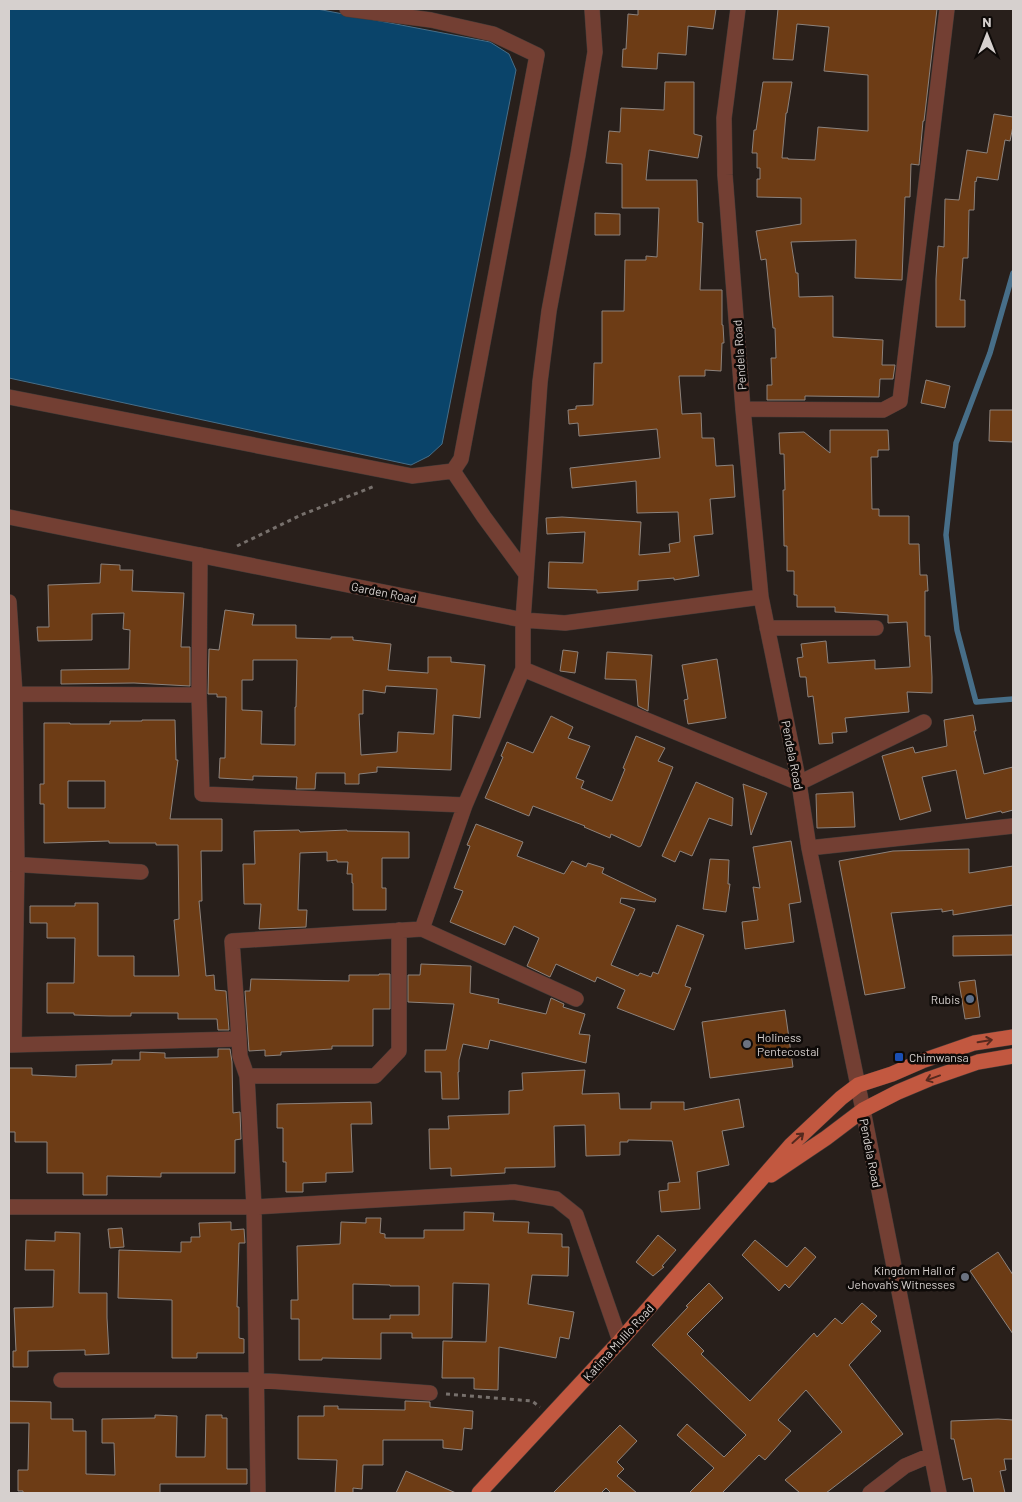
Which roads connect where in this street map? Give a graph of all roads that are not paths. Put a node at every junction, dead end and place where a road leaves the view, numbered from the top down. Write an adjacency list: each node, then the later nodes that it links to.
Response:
1 (351, 9): 6 (street)
2 (418, 9): 6 (street)
3 (592, 9): 12 (street)
4 (738, 9): 8 (street, Pendela Road)
5 (946, 9): 8 (street)
6 (431, 20): 9 (street)
7 (9, 397): 9 (street)
8 (743, 409): 13 (street, Pendela Road)
9 (453, 471): 12 (street)
10 (9, 517): 11 (street, Garden Road)
11 (207, 556): 15 (street, Garden Road); 20 (street)
12 (526, 574): 15 (street)
13 (762, 598): 15 (street, Garden Road); 16 (street, Pendela Road)
14 (9, 602): 19 (street)
15 (523, 620): 18 (street)
16 (768, 628): 17 (street); 22 (street, Pendela Road)
17 (876, 628)
18 (523, 669): 22 (street); 23 (street)
19 (12, 694): 20 (street); 26 (street)
20 (199, 695): 23 (street)
21 (924, 722): 22 (street)
22 (799, 782): 25 (street, Pendela Road)
23 (465, 805): 28 (street)
24 (1013, 826): 25 (street)
25 (808, 848): 36 (street, Pendela Road)
26 (13, 864): 27 (street); 33 (street)
27 (141, 872)
28 (422, 929): 29 (street); 30 (street)
29 (399, 930): 32 (street); 35 (street)
30 (576, 999)
31 (1013, 1037): 36 (main road, Katima Mulilo Road, one-way to 31)
32 (239, 1039): 33 (street); 35 (street)
33 (12, 1045)
34 (1013, 1056): 37 (main road, Katima Mulilo Road, one-way to 37)
35 (247, 1076): 40 (street)
36 (858, 1085): 37 (street, Pendela Road); 38 (main road, Katima Mulilo Road, one-way to 36)
37 (863, 1110): 38 (main road, Katima Mulilo Road); 45 (street, Pendela Road)
38 (754, 1187): 41 (main road, Katima Mulilo Road)
39 (9, 1207): 40 (street)
40 (254, 1207): 41 (street); 43 (street)
41 (620, 1340): 47 (main road, Katima Mulilo Road)
42 (61, 1380): 43 (street)
43 (256, 1380): 44 (street); 46 (street)
44 (430, 1393)
45 (931, 1455): 48 (street); 49 (street, Pendela Road)
46 (258, 1493)
47 (479, 1493)
48 (870, 1493)
49 (939, 1493)

